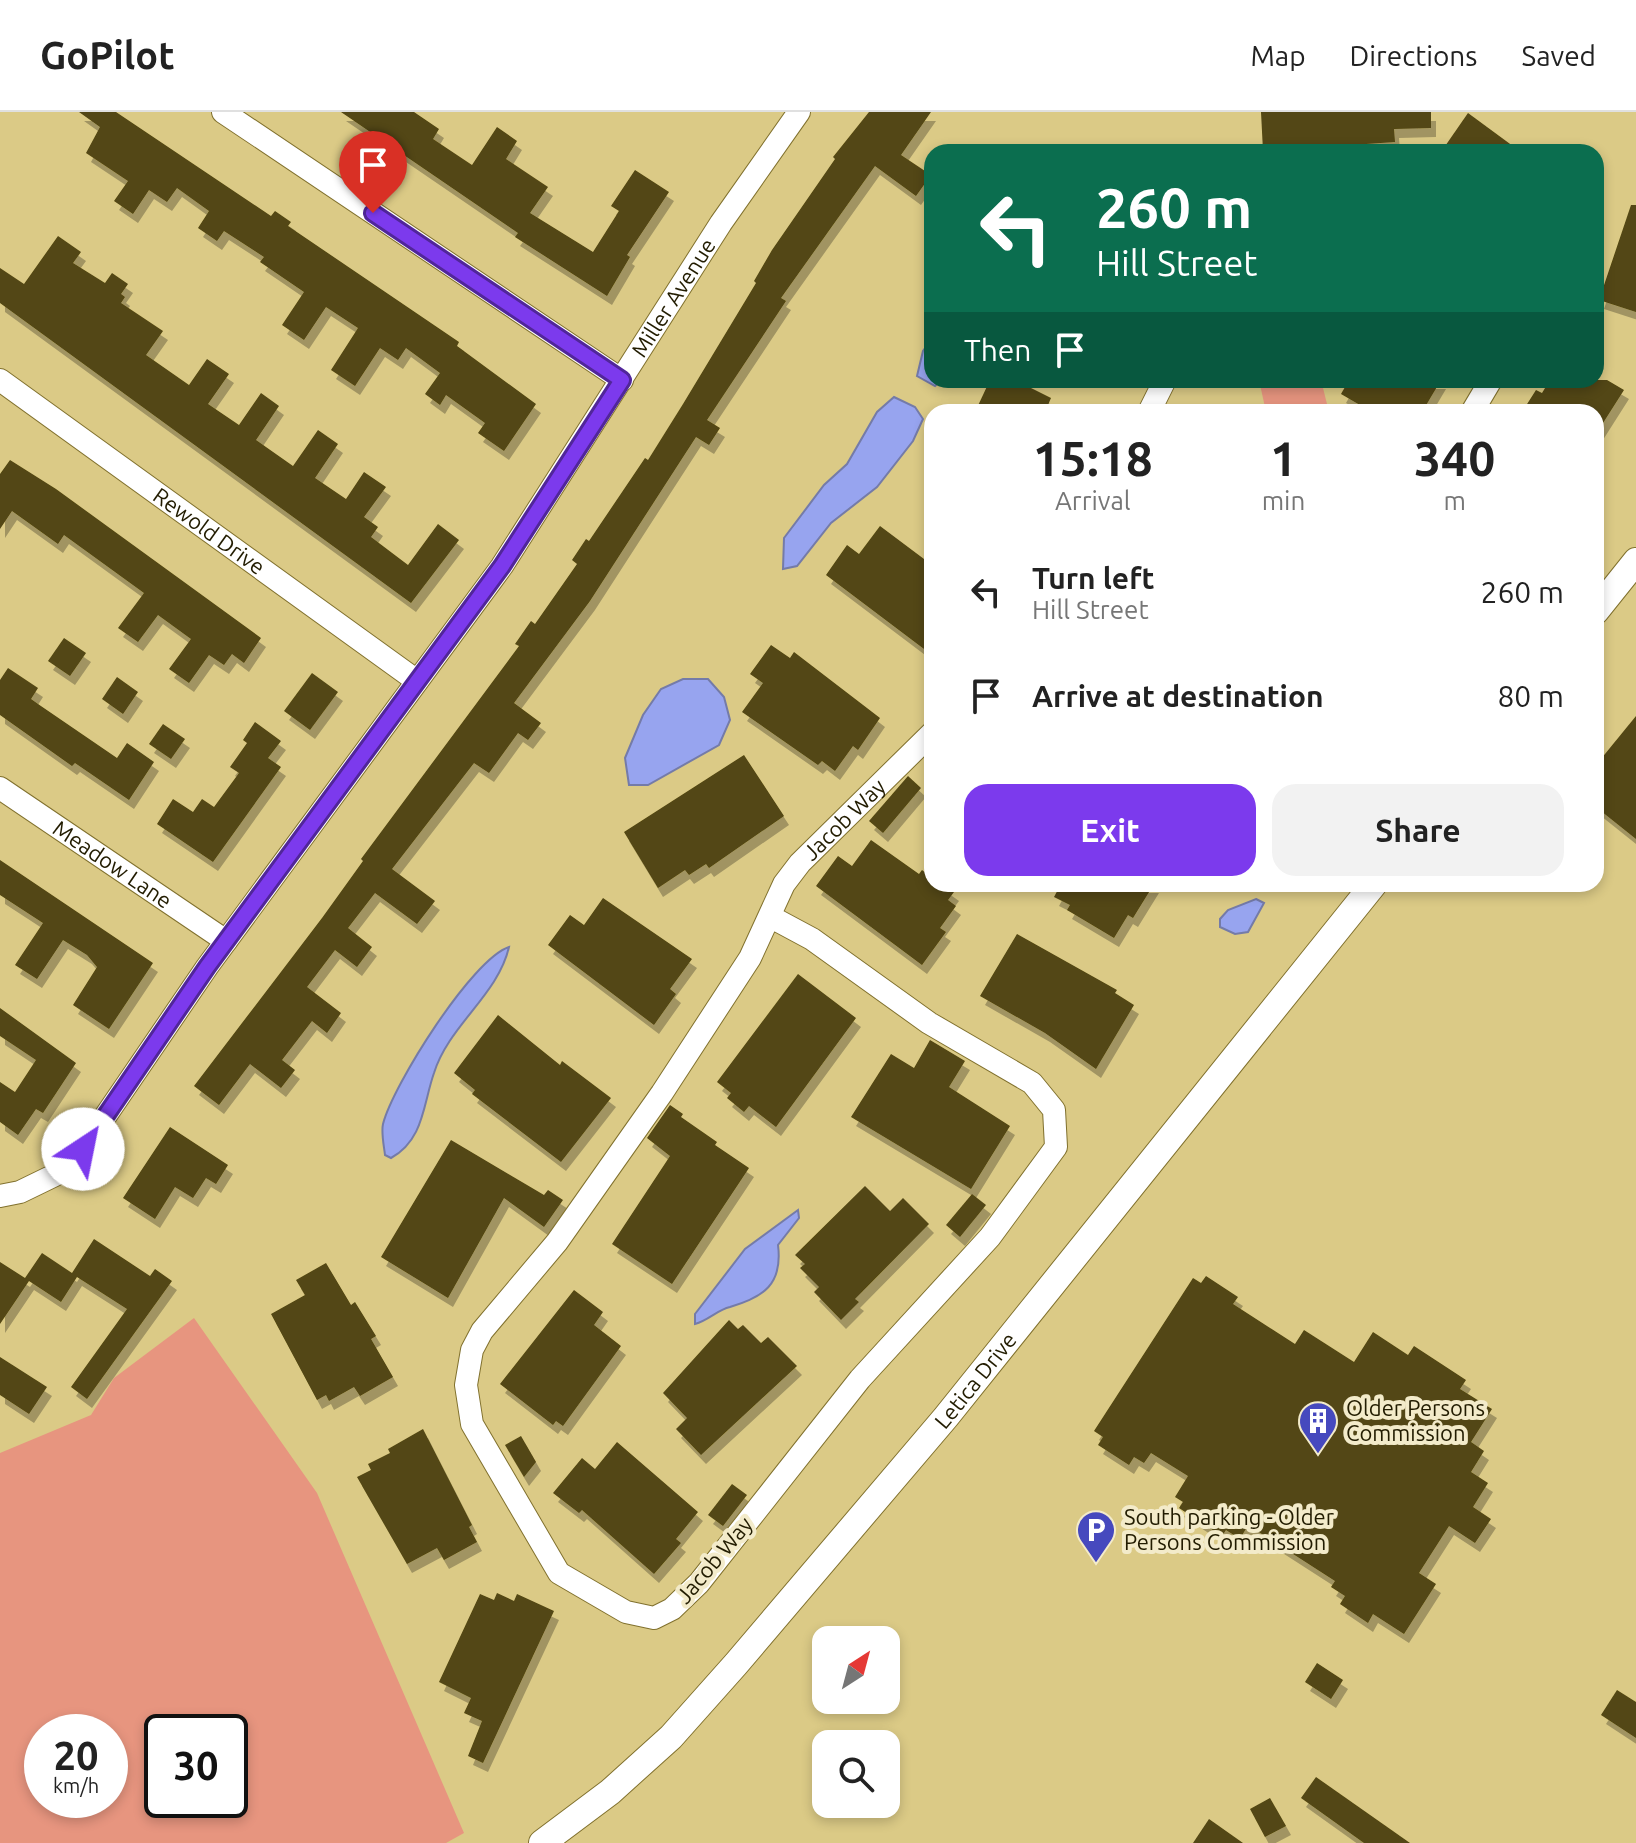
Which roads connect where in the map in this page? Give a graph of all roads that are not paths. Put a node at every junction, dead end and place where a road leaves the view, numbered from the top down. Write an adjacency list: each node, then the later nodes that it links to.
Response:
1 (223, 112): 4 (street)
2 (799, 112): 4 (street, Miller Avenue)
3 (0, 380): 7 (street, Rewold Drive)
4 (622, 380): 7 (street, Miller Avenue)
5 (1636, 561): 6 (street)
6 (1604, 601)
7 (417, 681): 12 (street, Miller Avenue)
8 (924, 741): 11 (street, Jacob Way)
9 (0, 788): 12 (street, Meadow Lane)
10 (1368, 892): 14 (street, Letica Drive)
11 (771, 917): 11 (street, Jacob Way)
12 (226, 941): 13 (street, Miller Avenue)
13 (0, 1196)
14 (542, 1843)

